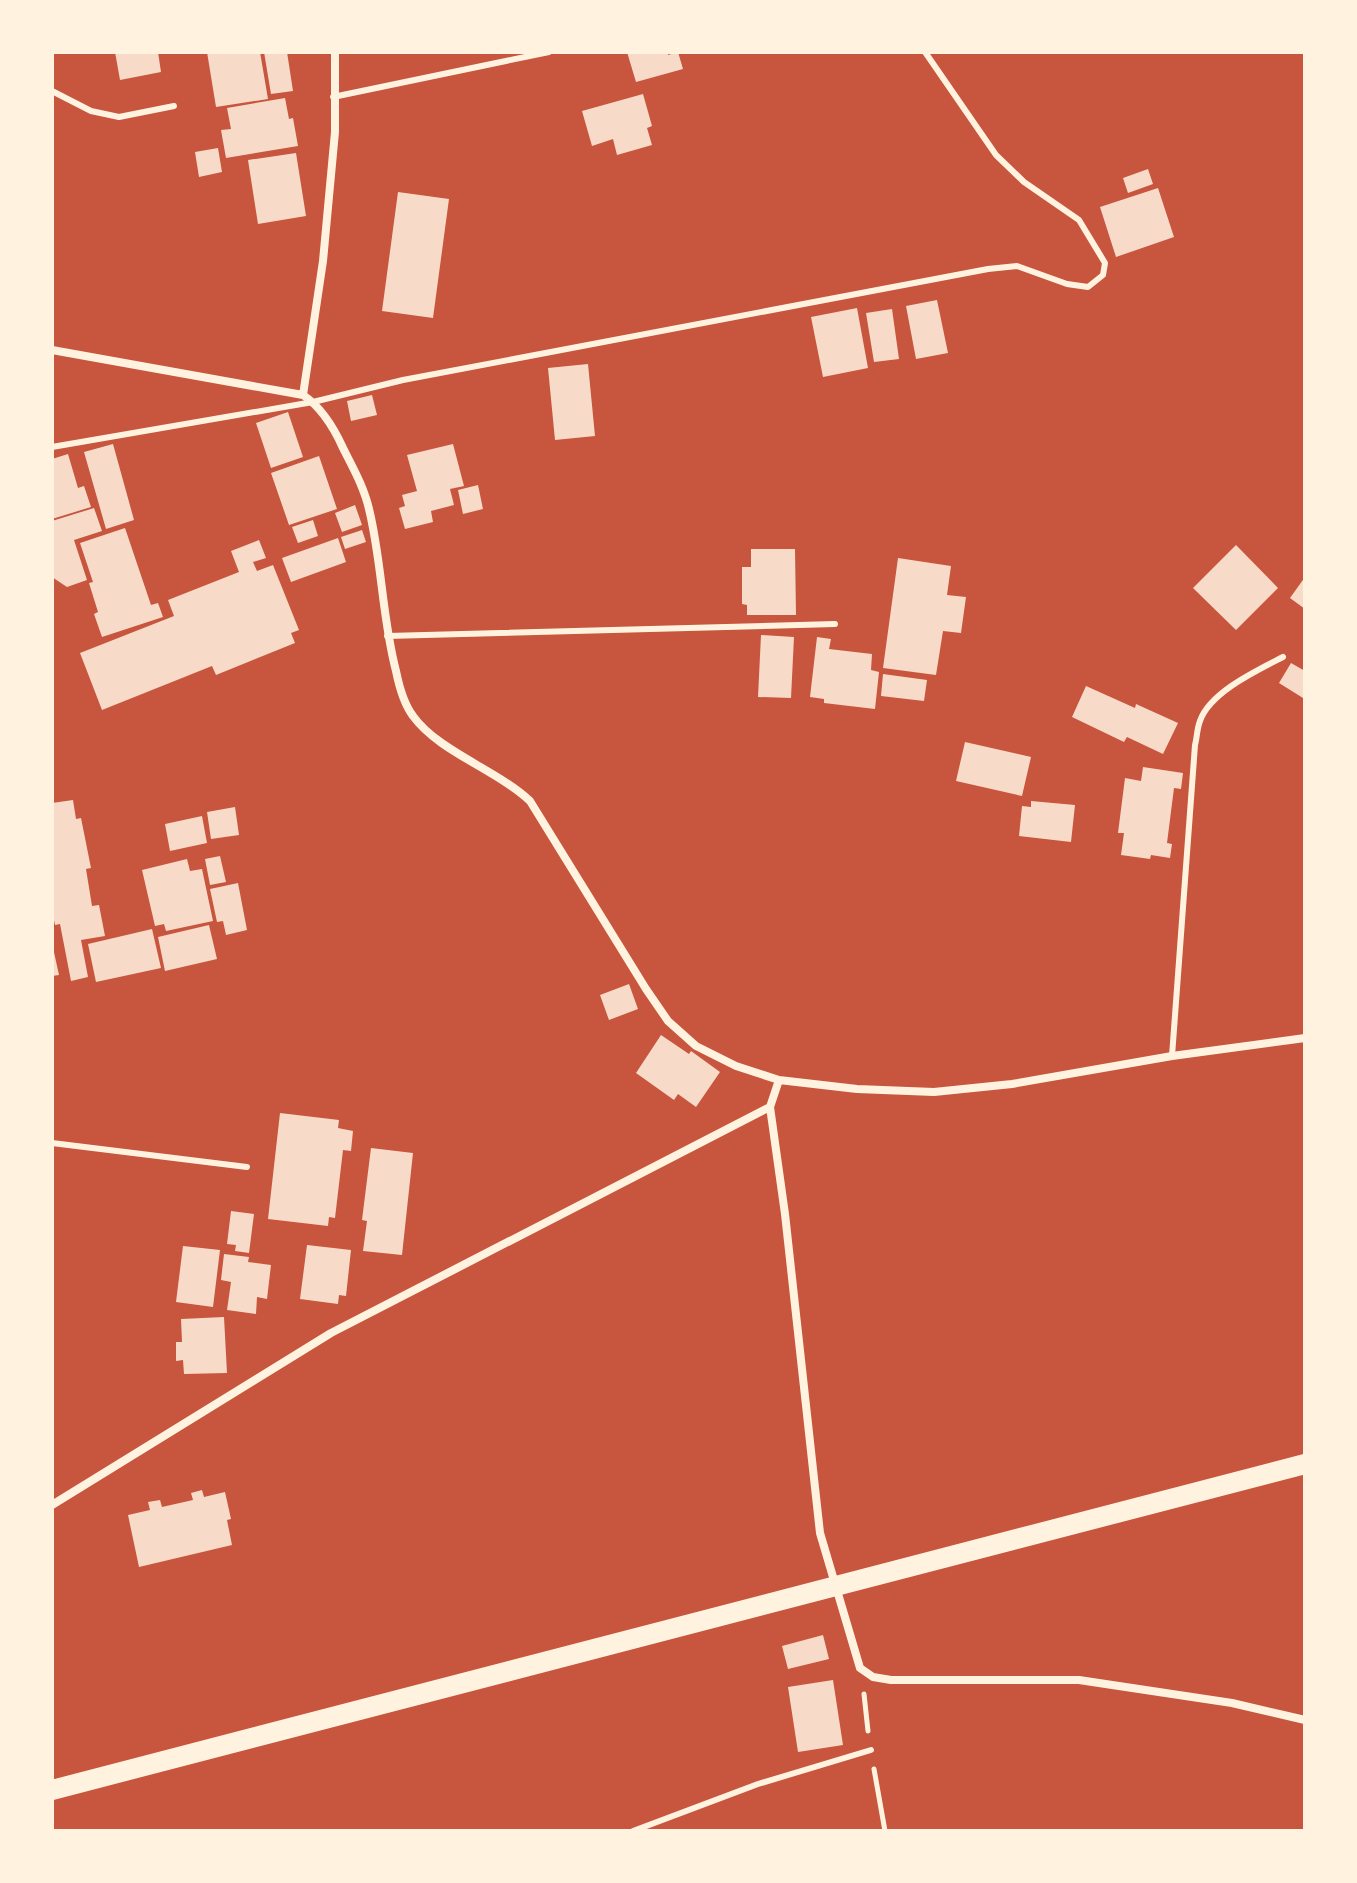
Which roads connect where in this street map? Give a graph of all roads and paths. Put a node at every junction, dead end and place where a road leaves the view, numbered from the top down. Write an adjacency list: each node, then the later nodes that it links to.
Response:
1 (335, 52): 5 (street)
2 (549, 52): 5 (lane)
3 (925, 52): 9 (lane)
4 (52, 91): 6 (lane)
5 (333, 97): 8 (street)
6 (174, 106)
7 (52, 350): 8 (street)
8 (303, 395): 9 (street)
9 (313, 402): 10 (lane); 12 (street)
10 (52, 447)
11 (835, 624): 12 (lane)
12 (387, 636): 16 (street)
13 (1283, 657): 15 (lane)
14 (1305, 1038): 15 (street)
15 (1172, 1056): 16 (street)
16 (779, 1080): 17 (street)
17 (770, 1107): 21 (street); 22 (street)
18 (52, 1143): 19 (lane)
19 (247, 1167)
20 (1305, 1464): 22 (main road)
21 (52, 1505)
22 (835, 1587): 23 (street); 25 (main road)
23 (1305, 1720)
24 (871, 1750): 26 (lane)
25 (52, 1790)
26 (633, 1831)

